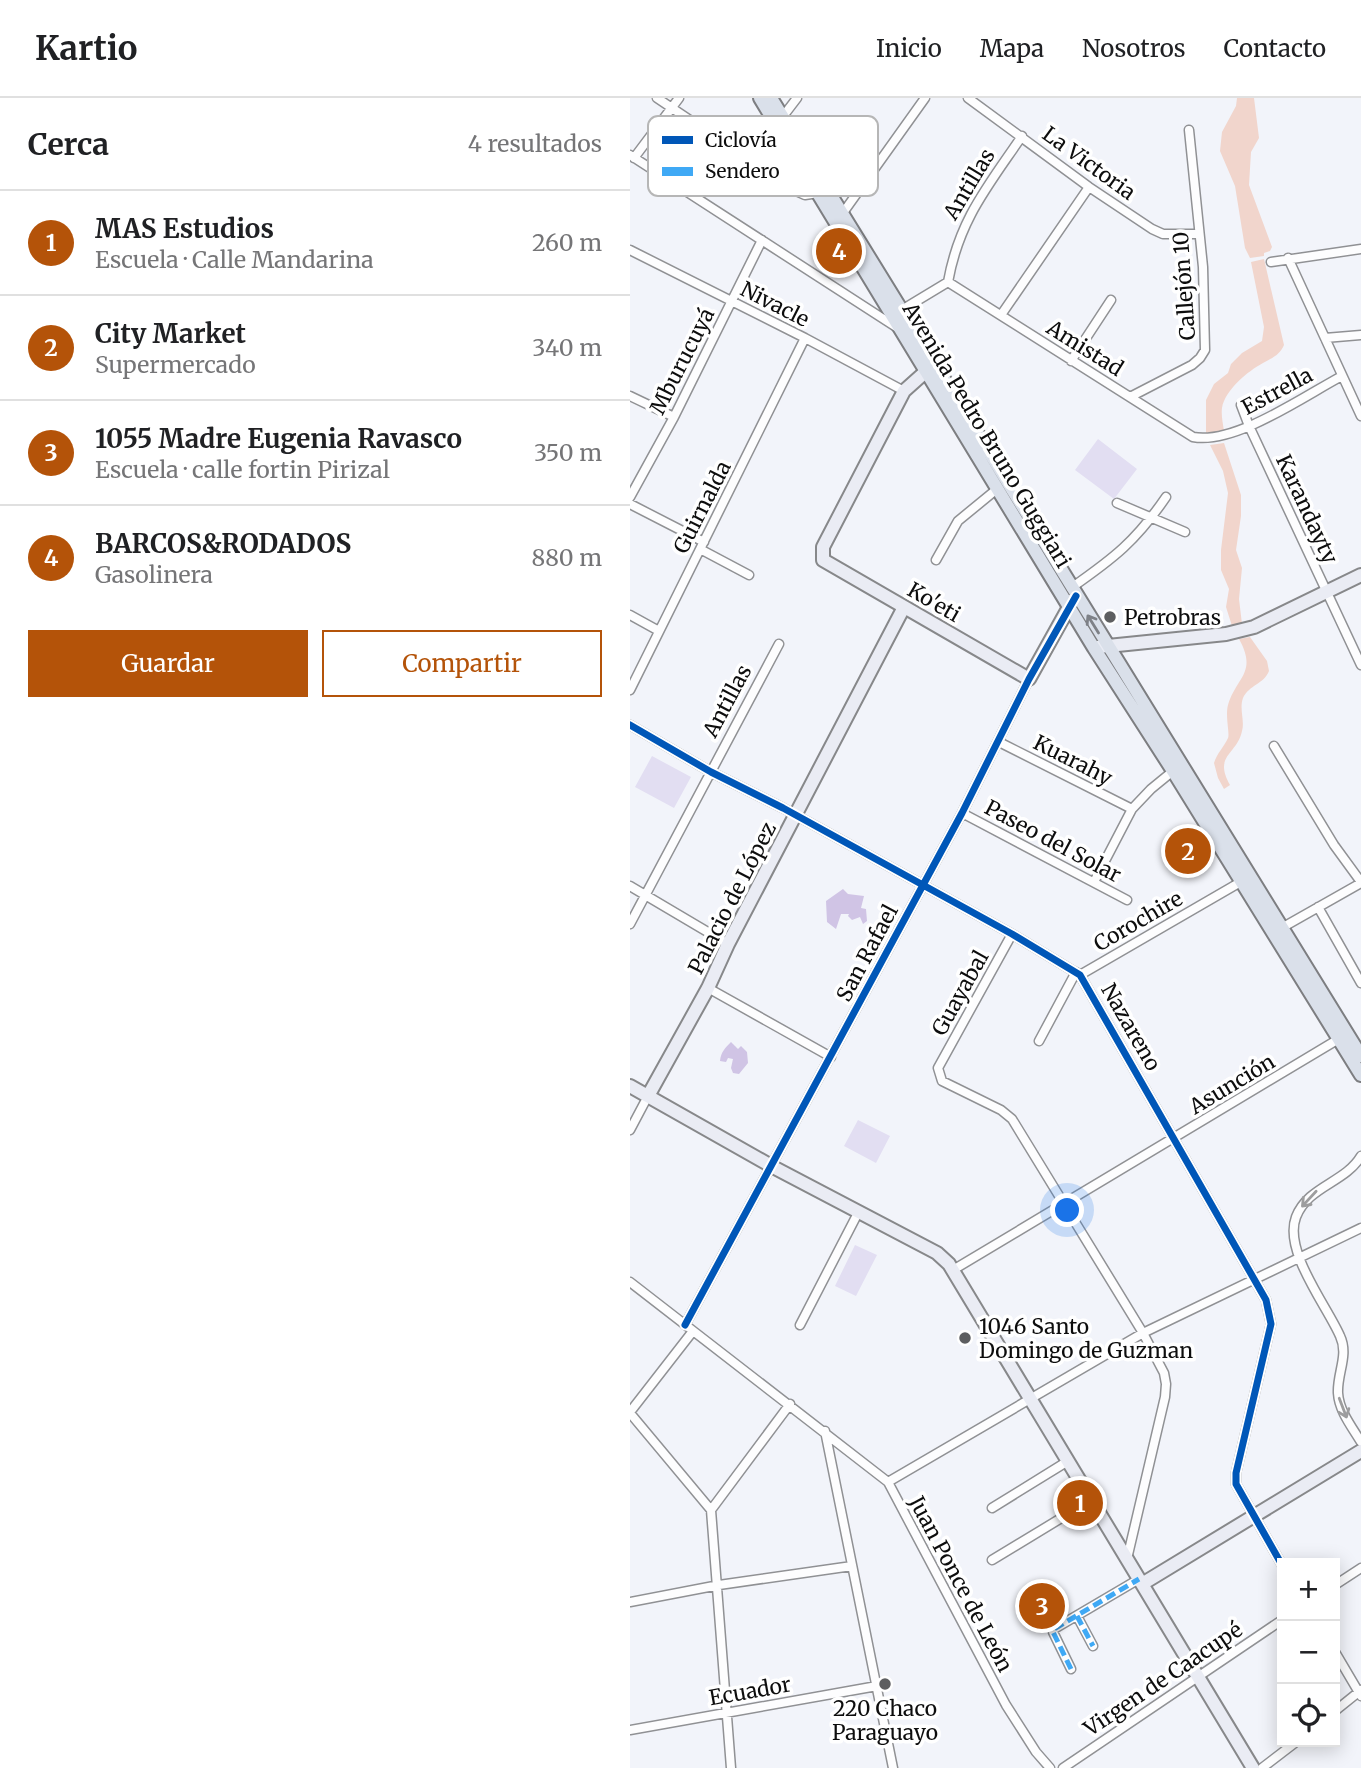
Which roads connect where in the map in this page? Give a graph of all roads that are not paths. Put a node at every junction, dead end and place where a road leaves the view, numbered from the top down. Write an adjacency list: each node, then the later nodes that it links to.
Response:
1 (657, 98): 8 (street)
2 (679, 98): 8 (street)
3 (760, 98): 11 (main road, Avenida Pedro Bruno Guggiari)
4 (771, 98): 12 (main road, Avenida Pedro Bruno Guggiari)
5 (797, 98): 13 (street)
6 (925, 98): 18 (street)
7 (968, 98): 15 (street, La Victoria)
8 (672, 107): 9 (street); 10 (street)
9 (665, 116)
10 (685, 116)
11 (776, 116)
12 (778, 116)
13 (782, 116)
14 (1189, 130): 26 (street, Callejón 10)
15 (1022, 136): 20 (street, La Victoria); 32 (street, Antillas)
16 (648, 137): 17 (street)
17 (632, 157): 19 (street)
18 (878, 164)
19 (648, 167)
20 (1089, 187): 26 (street, La Victoria); 36 (street)
21 (693, 196): 27 (street)
22 (821, 196): 25 (main road, Avenida Pedro Bruno Guggiari)
23 (826, 196): 25 (main road, Avenida Pedro Bruno Guggiari)
24 (855, 196): 25 (street)
25 (839, 218): 35 (main road, Avenida Pedro Bruno Guggiari); 37 (main road, Avenida Pedro Bruno Guggiari)
26 (1199, 234): 46 (street, Callejón 10)
27 (762, 240): 34 (street, Mburucuyá); 37 (street)
28 (1361, 249): 30 (street)
29 (630, 250): 34 (street, Nivacle)
30 (1288, 258): 31 (street); 40 (street)
31 (1271, 262)
32 (948, 282): 35 (street); 36 (street, Amistad)
33 (1111, 300): 41 (street)
34 (732, 301): 39 (street, Nivacle); 49 (street, Mburucuyá)
35 (900, 311): 42 (main road, Avenida Pedro Bruno Guggiari)
36 (1001, 315): 41 (street, Amistad)
37 (901, 331): 42 (main road, Avenida Pedro Bruno Guggiari)
38 (1361, 335): 40 (street, Estrella)
39 (806, 338): 44 (street, Nivacle); 59 (street, Guirnalda)
40 (1325, 338): 43 (street)
41 (1070, 361): 46 (street, Amistad)
42 (929, 368): 44 (street); 52 (main road, Avenida Pedro Bruno Guggiari); 64 (main road, Avenida Pedro Bruno Guggiari)
43 (1342, 376): 48 (street); 50 (street, Estrella)
44 (904, 391): 65 (street, Ko'eti)
45 (630, 396): 49 (street)
46 (1130, 397): 51 (street, Amistad)
47 (1241, 405): 50 (street, Karandayty)
48 (1361, 416)
49 (674, 417): 53 (street, Mburucuyá)
50 (1249, 426): 51 (street, Estrella); 63 (street, Karandayty)
51 (1206, 438)
52 (997, 489): 60 (street); 64 (main road, Avenida Pedro Bruno Guggiari)
53 (630, 497)
54 (1166, 497): 57 (street)
55 (1118, 503): 57 (street)
56 (630, 504): 59 (street)
57 (1151, 519): 58 (street); 64 (street)
58 (1185, 532)
59 (702, 546): 61 (street); 67 (street, Guirnalda)
60 (936, 560)
61 (749, 575)
62 (1361, 575): 63 (street)
63 (1326, 592): 69 (street); 70 (street, Karandayty)
64 (1072, 597): 69 (main road, Avenida Pedro Bruno Guggiari); 71 (street, San Rafael)
65 (904, 607): 71 (street, Ko'eti); 80 (street, Palacio de López)
66 (630, 615): 67 (street)
67 (659, 631): 72 (street, Guirnalda)
68 (779, 644): 77 (street, Antillas)
69 (1100, 647): 76 (main road, Avenida Pedro Bruno Guggiari); 81 (main road, Avenida Pedro Bruno Guggiari)
70 (1361, 666)
71 (1029, 679): 74 (street, San Rafael)
72 (630, 690)
73 (630, 725): 77 (street, Nazareno)
74 (999, 742): 78 (street, Kuarahy); 79 (street, San Rafael)
75 (1274, 746): 83 (street)
76 (1173, 771): 78 (street); 81 (main road, Avenida Pedro Bruno Guggiari)
77 (711, 772): 80 (street, Nazareno); 86 (street, Antillas)
78 (1132, 809): 82 (street)
79 (962, 813): 82 (street, Paseo del Solar); 84 (street, San Rafael)
80 (797, 816): 84 (street, Nazareno); 92 (street, Palacio de López)
81 (1245, 879): 90 (main road, Avenida Pedro Bruno Guggiari); 93 (street, Corochire)
82 (1094, 882): 87 (street, Paseo del Solar)
83 (1361, 883): 88 (street)
84 (923, 885): 91 (street, Nazareno); 99 (street, San Rafael)
85 (630, 886): 86 (street)
86 (645, 895): 89 (street, Antillas); 92 (street)
87 (1127, 900)
88 (1318, 907): 90 (street); 94 (street)
89 (630, 924)
90 (1277, 930): 96 (main road, Avenida Pedro Bruno Guggiari)
91 (1012, 934): 93 (street, Nazareno); 107 (street, Guayabal)
92 (728, 944): 95 (street, Palacio de López)
93 (1078, 974): 97 (street); 104 (street, Nazareno)
94 (1361, 983)
95 (708, 988): 99 (street); 102 (street, Palacio de López)
96 (1343, 1037): 98 (main road, Avenida Pedro Bruno Guggiari); 100 (main road, Avenida Pedro Bruno Guggiari); 104 (street, Asunción)
97 (1039, 1041)
98 (1361, 1056)
99 (831, 1057): 106 (street, San Rafael)
100 (1361, 1075)
101 (630, 1086): 102 (street)
102 (648, 1096): 103 (street, Palacio de López); 106 (street)
103 (630, 1130)
104 (1176, 1139): 107 (street, Asunción); 112 (street, Nazareno)
105 (1361, 1156): 110 (street, one-way to 110)
106 (773, 1167): 108 (street); 114 (street, San Rafael)
107 (1062, 1204): 111 (street, Asunción); 117 (street)
108 (859, 1211): 111 (street); 115 (street)
109 (1361, 1229): 110 (street)
110 (1301, 1257): 112 (street); 122 (street, one-way to 122)
111 (953, 1270): 118 (street)
112 (1256, 1279): 117 (street); 129 (street, Nazareno)
113 (630, 1282): 114 (street, Juan Ponce de León)
114 (685, 1325): 116 (street, Juan Ponce de León)
115 (800, 1325)
116 (693, 1331): 119 (street, Juan Ponce de León); 120 (street)
117 (1143, 1333): 118 (street); 131 (street)
118 (1030, 1399): 124 (street); 125 (street)
119 (790, 1404): 121 (street, Juan Ponce de León); 128 (street)
120 (630, 1412): 128 (street)
121 (825, 1432): 125 (street, Juan Ponce de León); 133 (street)
122 (1361, 1442)
123 (1361, 1451): 129 (street)
124 (1068, 1461): 126 (street); 127 (street)
125 (888, 1482): 153 (street, Juan Ponce de León)
126 (1091, 1500): 131 (street); 132 (street)
127 (992, 1508)
128 (711, 1510): 137 (street)
129 (1254, 1517): 130 (street, Nazareno); 135 (street)
130 (1278, 1558)
131 (1127, 1559): 135 (street)
132 (992, 1560)
133 (852, 1566): 137 (street); 145 (street)
134 (1361, 1568): 136 (street)
135 (1141, 1582): 139 (street); 144 (street)
136 (1340, 1582)
137 (719, 1585): 138 (street); 148 (street)
138 (630, 1602)
139 (1077, 1616): 141 (street); 143 (street)
140 (1280, 1621): 144 (street, Virgen de Caacupé)
141 (1093, 1646)
142 (1340, 1660): 146 (street)
143 (1071, 1669)
144 (1198, 1676): 154 (street, Virgen de Caacupé); 155 (street)
145 (877, 1686): 148 (street, Ecuador); 152 (street)
146 (1360, 1693): 147 (street)
147 (1340, 1707)
148 (726, 1713): 149 (street, Ecuador); 151 (street)
149 (630, 1730)
150 (1289, 1747): 156 (street)
151 (731, 1768)
152 (893, 1768)
153 (1050, 1768)
154 (1063, 1768)
155 (1253, 1768)
156 (1262, 1768)

